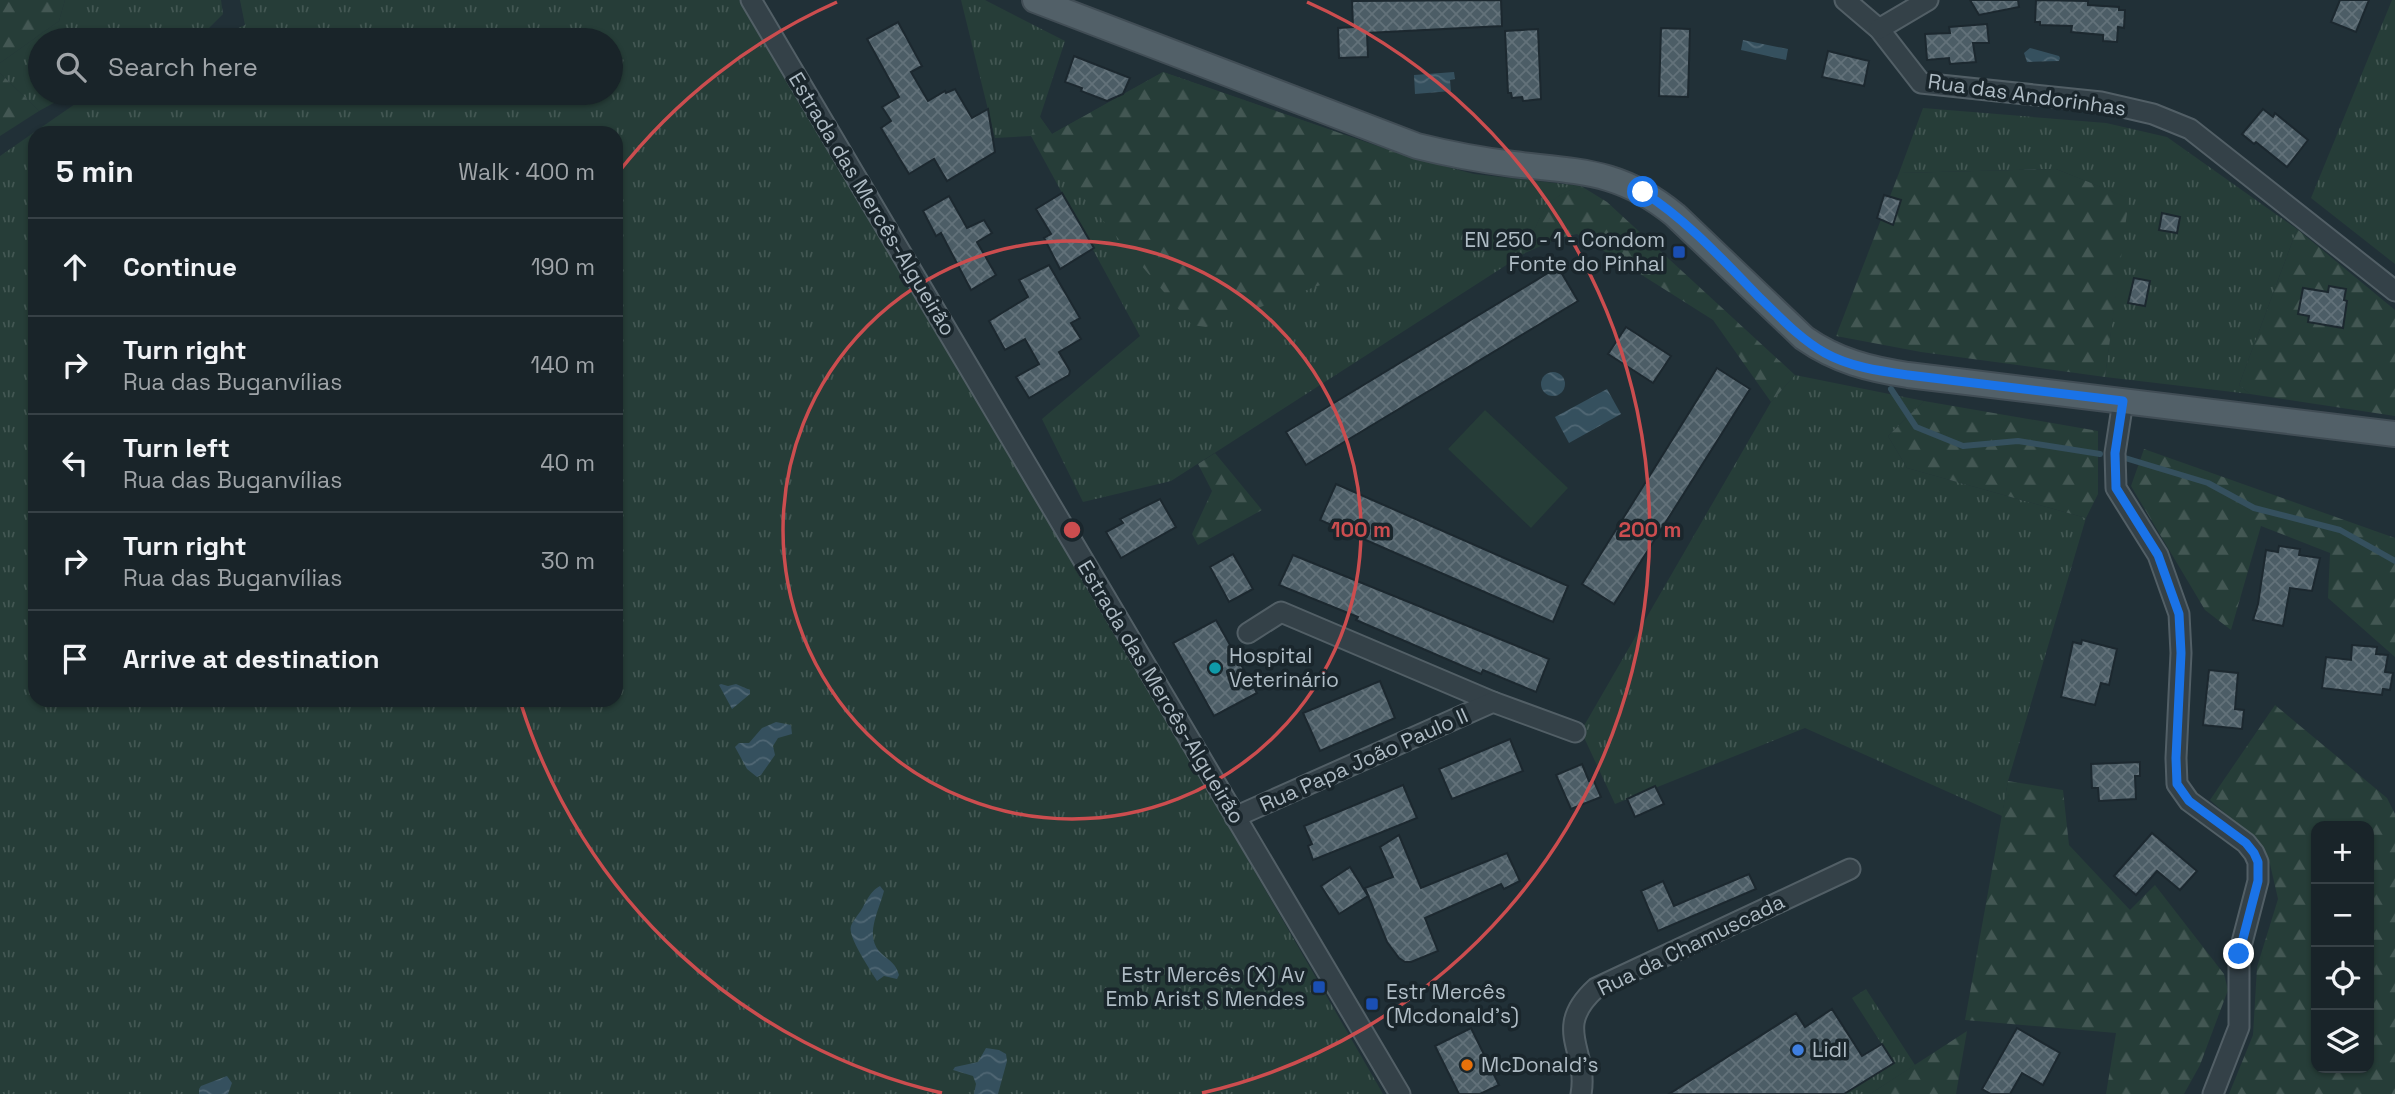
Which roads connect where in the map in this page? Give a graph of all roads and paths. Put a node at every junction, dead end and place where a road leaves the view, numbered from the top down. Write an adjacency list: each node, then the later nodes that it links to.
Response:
1 (751, 0): 12 (street, Estrada das Mercês-Algueirão)
2 (1035, 0): 7 (main road)
3 (1845, 0): 5 (street, Rua das Andorinhas)
4 (1927, 0): 5 (street)
5 (1879, 29): 6 (street, Rua das Andorinhas)
6 (2395, 292)
7 (2123, 401): 8 (main road); 16 (street)
8 (2395, 433)
9 (1248, 633): 10 (street, Rua Papa João Paulo II)
10 (1493, 702): 11 (street, Rua Papa João Paulo II); 12 (street, Rua Papa João Paulo II)
11 (1575, 732)
12 (1235, 817): 14 (street, Estrada das Mercês-Algueirão)
13 (1850, 869): 15 (street, Rua da Chamuscada)
14 (1400, 1094)
15 (1581, 1094)
16 (2213, 1094)

